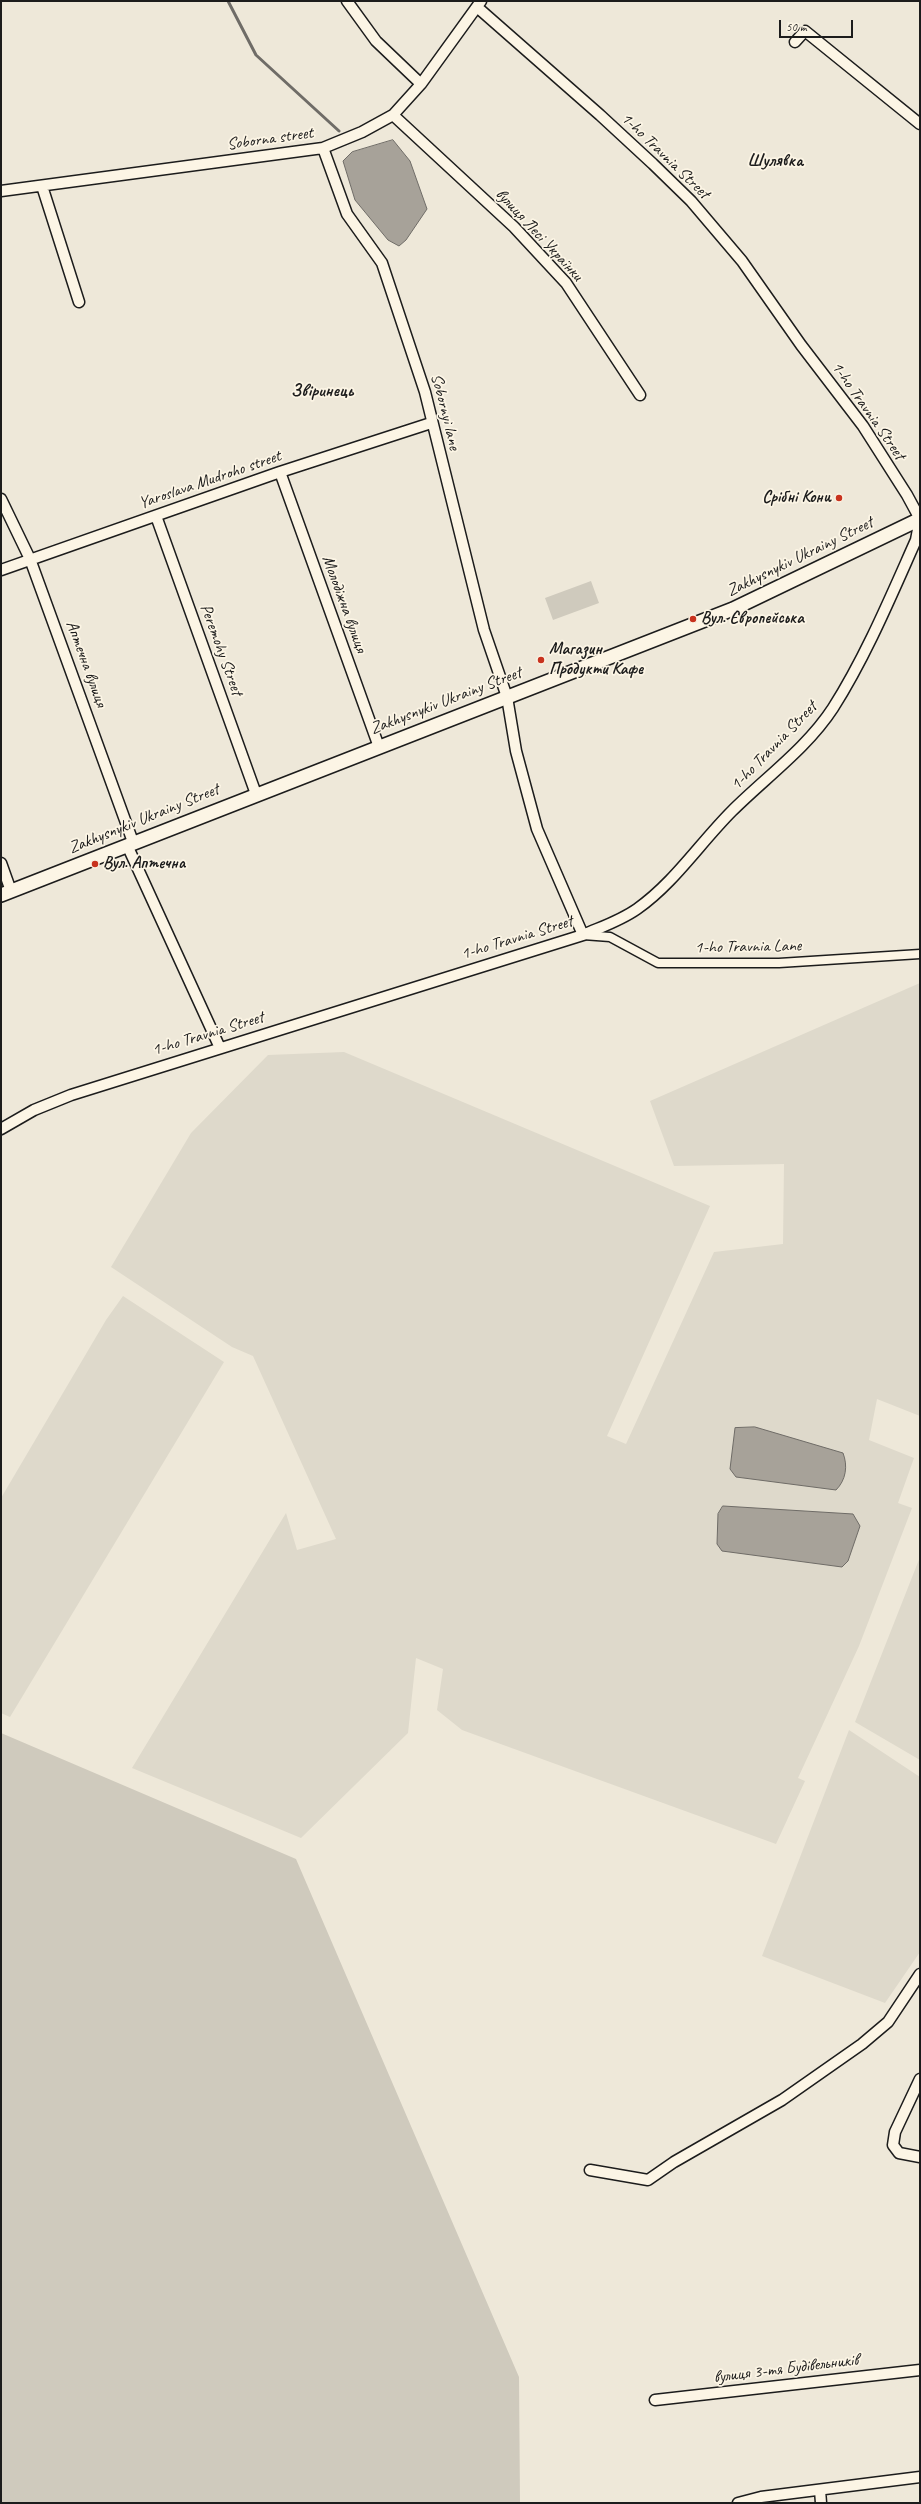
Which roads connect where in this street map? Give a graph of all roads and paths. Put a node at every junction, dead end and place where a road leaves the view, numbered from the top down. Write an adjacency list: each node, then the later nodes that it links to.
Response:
1 (347, 1): 4 (street)
2 (479, 4): 4 (street, Soborna street); 16 (street, 1-ho Travnia Street)
3 (795, 42): 6 (street)
4 (421, 84): 5 (street, Soborna street)
5 (393, 115): 7 (street, Soborna street); 11 (street, вулиця Лесі Українки)
6 (920, 124)
7 (323, 148): 8 (street, Soborna street); 12 (street, Sobornyi lane)
8 (42, 186): 9 (street, Soborna street); 10 (street)
9 (1, 191)
10 (79, 302)
11 (640, 395)
12 (431, 423): 13 (street, Yaroslava Mudroho street); 20 (street, Sobornyi lane)
13 (280, 472): 15 (street, Yaroslava Mudroho street); 21 (street, Молодіжна вулиця)
14 (1, 499): 18 (street, Аптечна вулиця)
15 (156, 516): 18 (street, Yaroslava Mudroho street); 22 (street, Peremohy Street)
16 (920, 519): 17 (street, 1-ho Travnia Street); 20 (street, Zakhysnykiv Ukrainy Street)
17 (918, 540): 26 (street, 1-ho Travnia Street)
18 (30, 559): 19 (street, Yaroslava Mudroho street); 23 (street, Аптечна вулиця)
19 (1, 570)
20 (507, 697): 21 (street, Zakhysnykiv Ukrainy Street); 26 (street, Sobornyi lane)
21 (379, 747): 22 (street, Zakhysnykiv Ukrainy Street)
22 (256, 794): 23 (street, Zakhysnykiv Ukrainy Street)
23 (130, 844): 25 (street, Zakhysnykiv Ukrainy Street); 28 (street, Аптечна вулиця)
24 (1, 863): 25 (street)
25 (6, 893)
26 (582, 935): 27 (street, 1-ho Travnia Lane); 28 (street, 1-ho Travnia Street)
27 (920, 954)
28 (220, 1048): 29 (street, 1-ho Travnia Street)
29 (1, 1129)
30 (920, 1974): 33 (street)
31 (920, 2079): 32 (street)
32 (920, 2157)
33 (590, 2170)
34 (920, 2370): 35 (street, вулиця 3-тя Будівельників)
35 (655, 2400)
36 (920, 2477): 37 (street)
37 (820, 2490): 38 (street); 39 (street)
38 (738, 2503)
39 (821, 2503)

